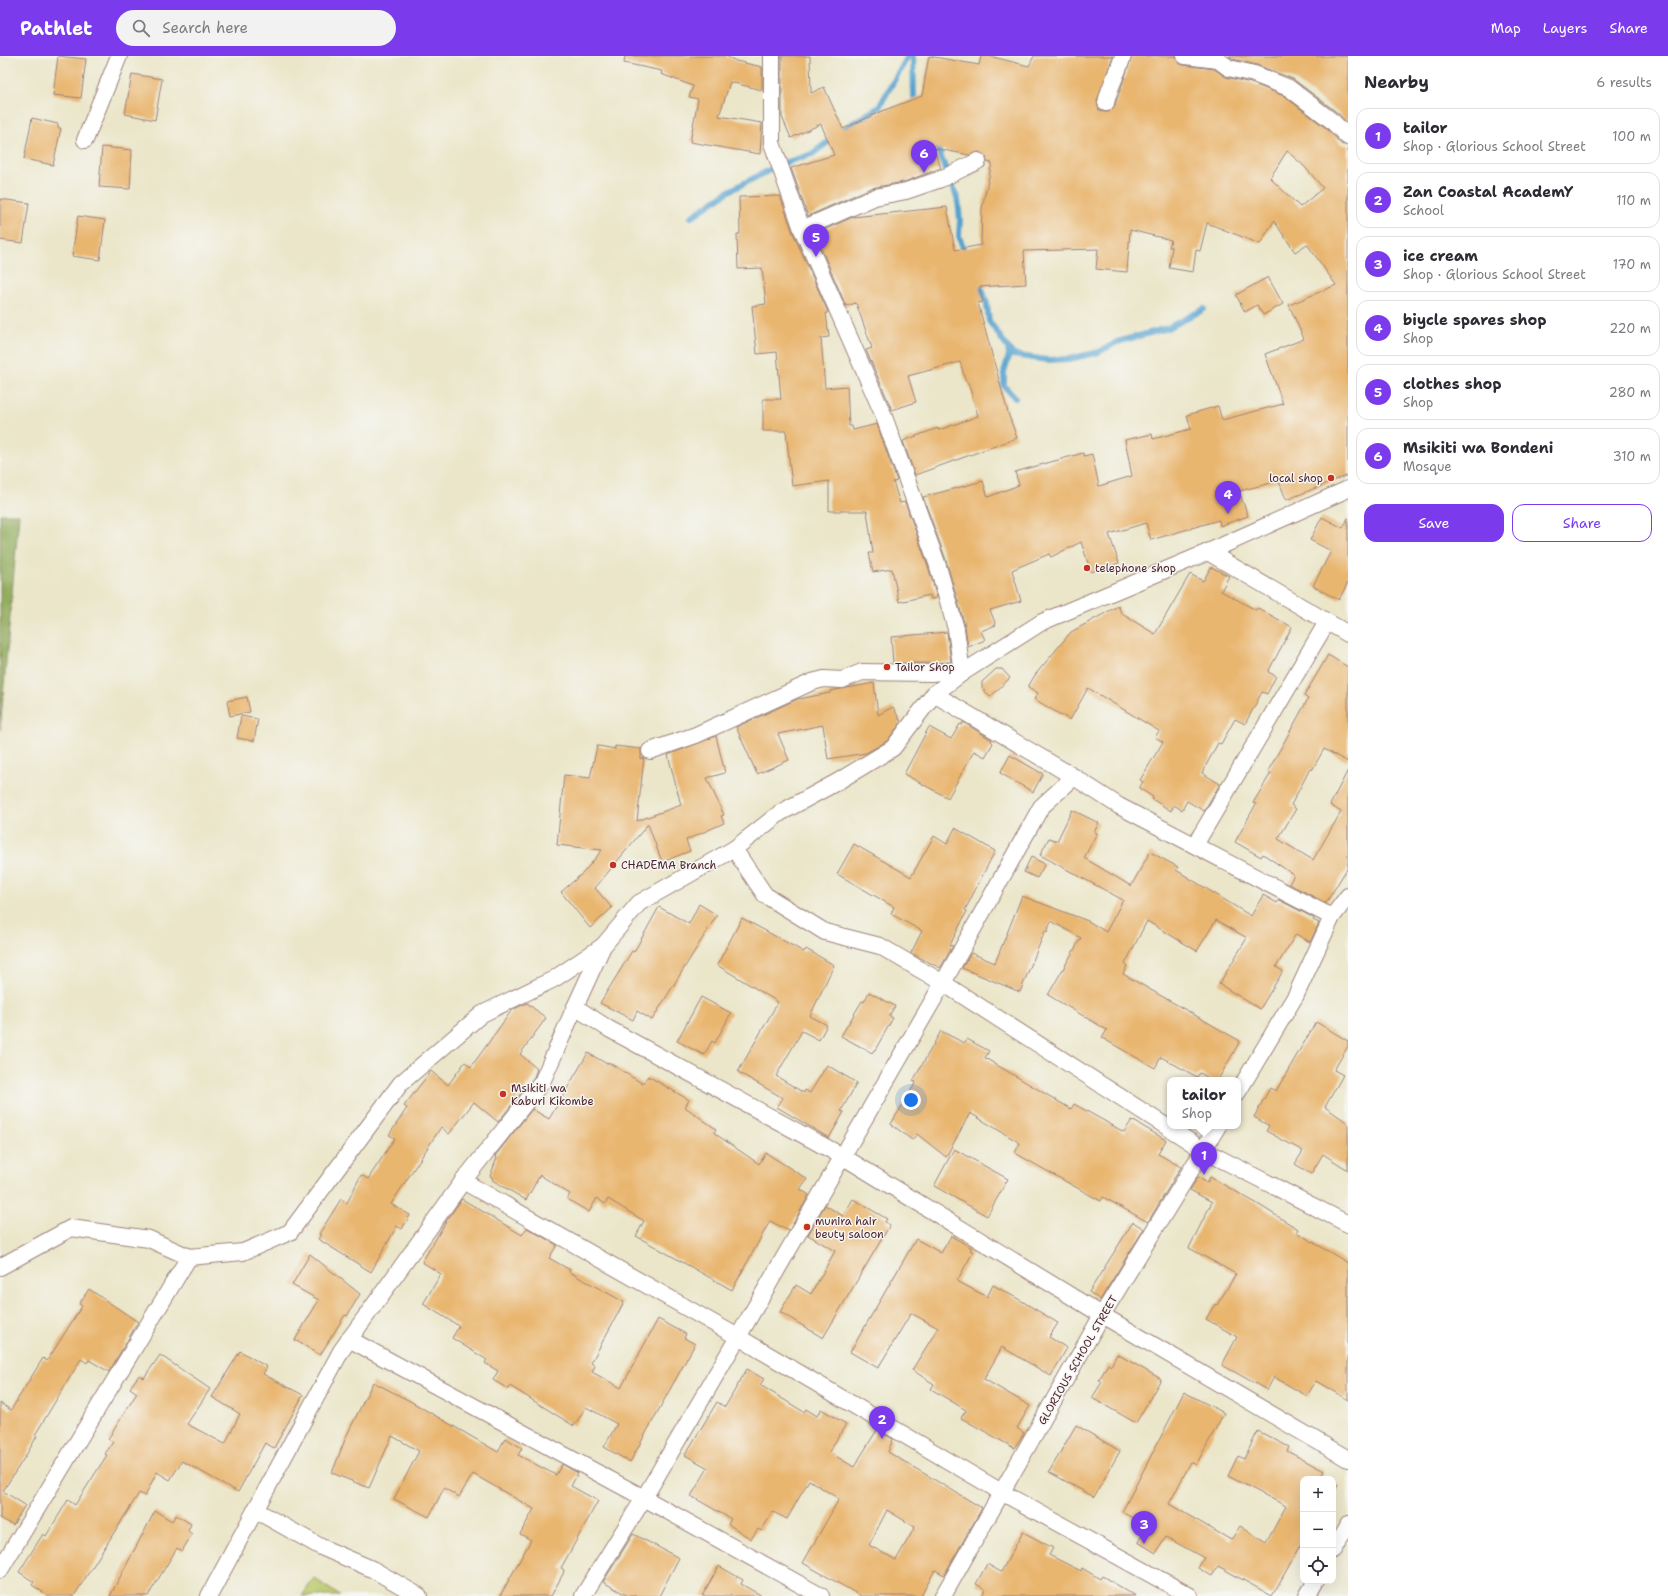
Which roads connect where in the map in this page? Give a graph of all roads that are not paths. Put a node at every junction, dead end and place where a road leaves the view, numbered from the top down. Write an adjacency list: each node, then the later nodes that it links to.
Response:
1 (119, 56): 7 (street)
2 (772, 56): 9 (street)
3 (1123, 56): 5 (street)
4 (1185, 56): 6 (street)
5 (1106, 103)
6 (1348, 137)
7 (85, 140)
8 (978, 162): 9 (street)
9 (802, 229): 14 (street)
10 (1348, 490): 11 (street)
11 (1208, 552): 12 (street); 14 (street)
12 (1327, 622): 13 (street); 18 (street)
13 (1348, 634)
14 (962, 673): 15 (street); 16 (street)
15 (934, 694): 17 (street); 19 (street)
16 (650, 751)
17 (1074, 777): 18 (street); 23 (street)
18 (1195, 845): 21 (street)
19 (734, 849): 22 (street); 23 (street)
20 (1348, 896): 21 (street)
21 (1332, 917): 25 (street)
22 (603, 946): 24 (street); 33 (street)
23 (943, 983): 26 (street); 30 (street)
24 (575, 1007): 30 (street); 31 (street)
25 (1241, 1087)
26 (1167, 1127)
27 (1170, 1129): 29 (street)
28 (1216, 1129): 29 (street, GLORIOUS SCHOOL STREET)
29 (1203, 1150): 32 (street); 35 (street, GLORIOUS SCHOOL STREET)
30 (842, 1156): 35 (street); 36 (street)
31 (463, 1181): 36 (street); 37 (street)
32 (1348, 1224)
33 (189, 1257): 34 (street); 44 (street)
34 (0, 1267)
35 (1102, 1315): 38 (street); 39 (street, GLORIOUS SCHOOL STREET)
36 (738, 1337): 39 (street); 40 (street)
37 (349, 1339): 40 (street); 41 (street)
38 (1348, 1459)
39 (1003, 1493): 50 (street, GLORIOUS SCHOOL STREET); 51 (street)
40 (644, 1498): 48 (street); 49 (street)
41 (255, 1510): 46 (street); 47 (street)
42 (1348, 1524): 43 (street)
43 (1334, 1548)
44 (0, 1570)
45 (1314, 1584): 52 (street)
46 (209, 1596)
47 (419, 1596)
48 (583, 1596)
49 (821, 1596)
50 (943, 1596)
51 (1190, 1596)
52 (1307, 1596)

